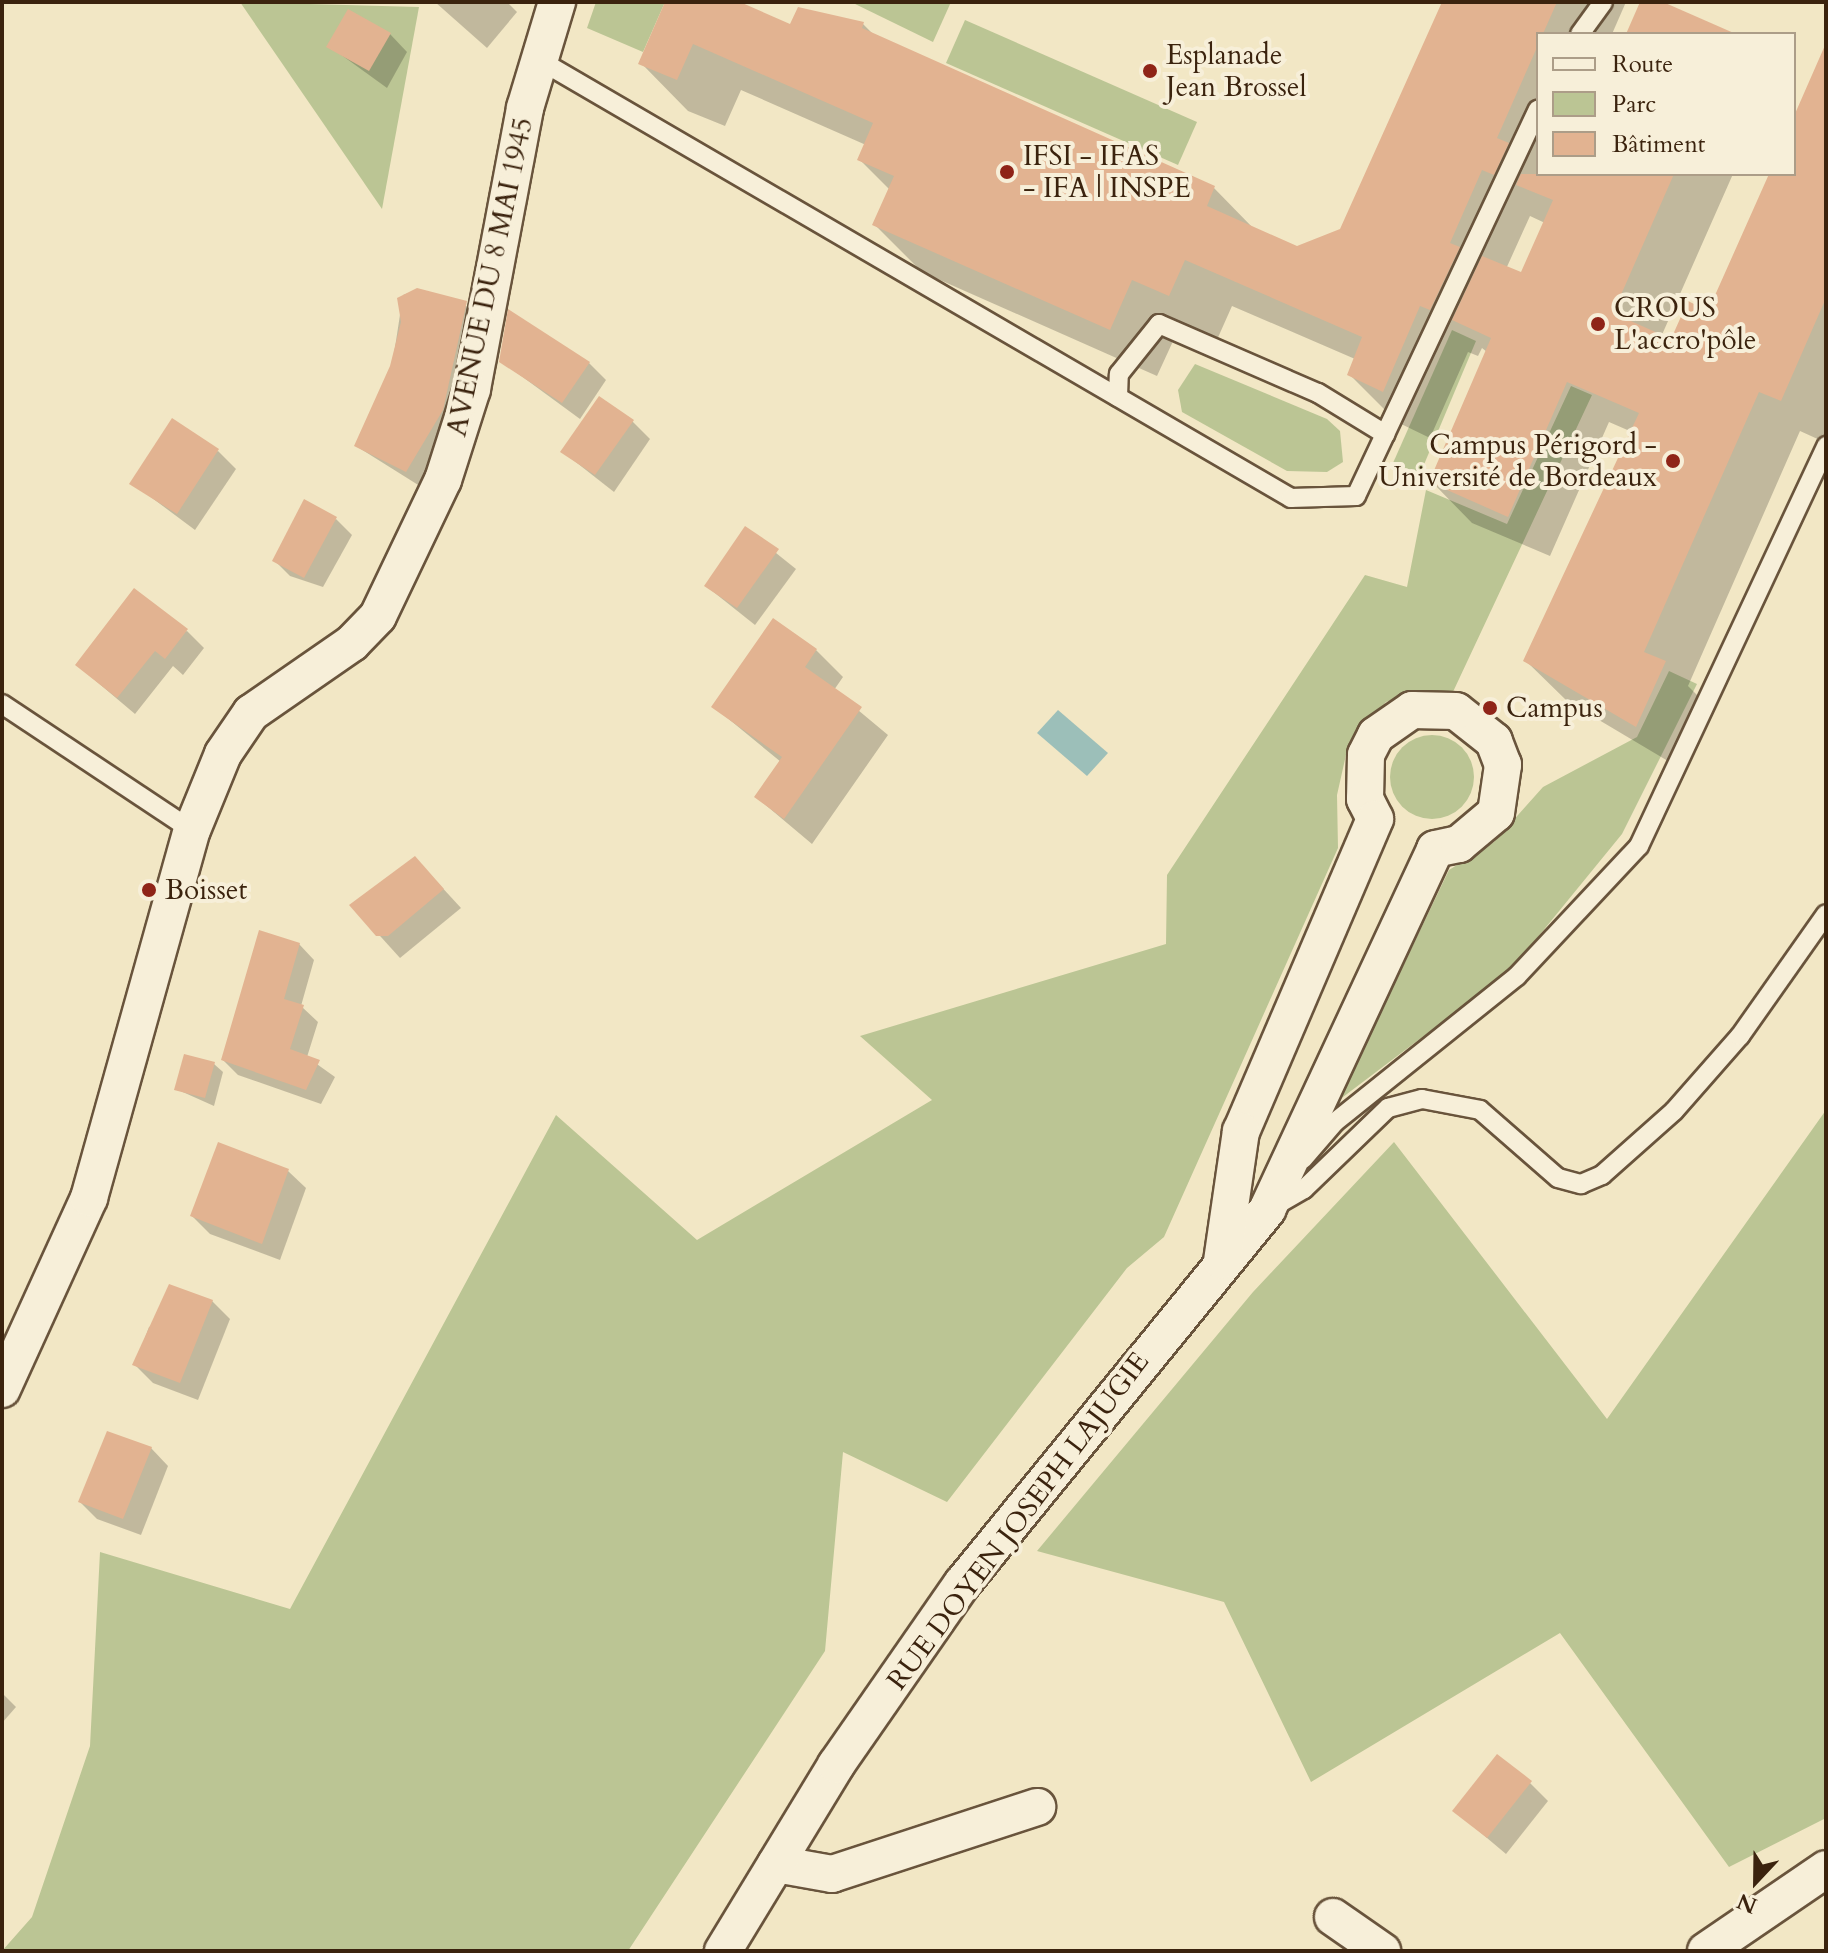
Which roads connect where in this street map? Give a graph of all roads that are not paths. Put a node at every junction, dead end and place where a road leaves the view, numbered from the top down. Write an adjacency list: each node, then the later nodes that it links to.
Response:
1 (557, 2): 4 (street, AVENUE DU 8 MAI 1945)
2 (1603, 2): 3 (lane)
3 (1581, 32)
4 (541, 61): 6 (lane); 10 (street, AVENUE DU 8 MAI 1945)
5 (1536, 114): 7 (lane)
6 (1118, 397): 7 (lane); 7 (lane)
7 (1385, 434)
8 (1825, 449): 12 (lane)
9 (2, 704): 10 (lane)
10 (192, 830): 14 (street, AVENUE DU 8 MAI 1945)
11 (1826, 914): 12 (lane)
12 (1267, 1210): 13 (street, RUE DOYEN JOSEPH LAJUGIE); 13 (street, RUE DOYEN JOSEPH LAJUGIE)
13 (1222, 1261): 16 (street, RUE DOYEN JOSEPH LAJUGIE)
14 (2, 1389)
15 (1037, 1807): 16 (street)
16 (776, 1864): 19 (street, RUE DOYEN JOSEPH LAJUGIE)
17 (1826, 1869): 21 (street)
18 (1333, 1917): 20 (street)
19 (723, 1951)
20 (1382, 1951)
21 (1706, 1951)

